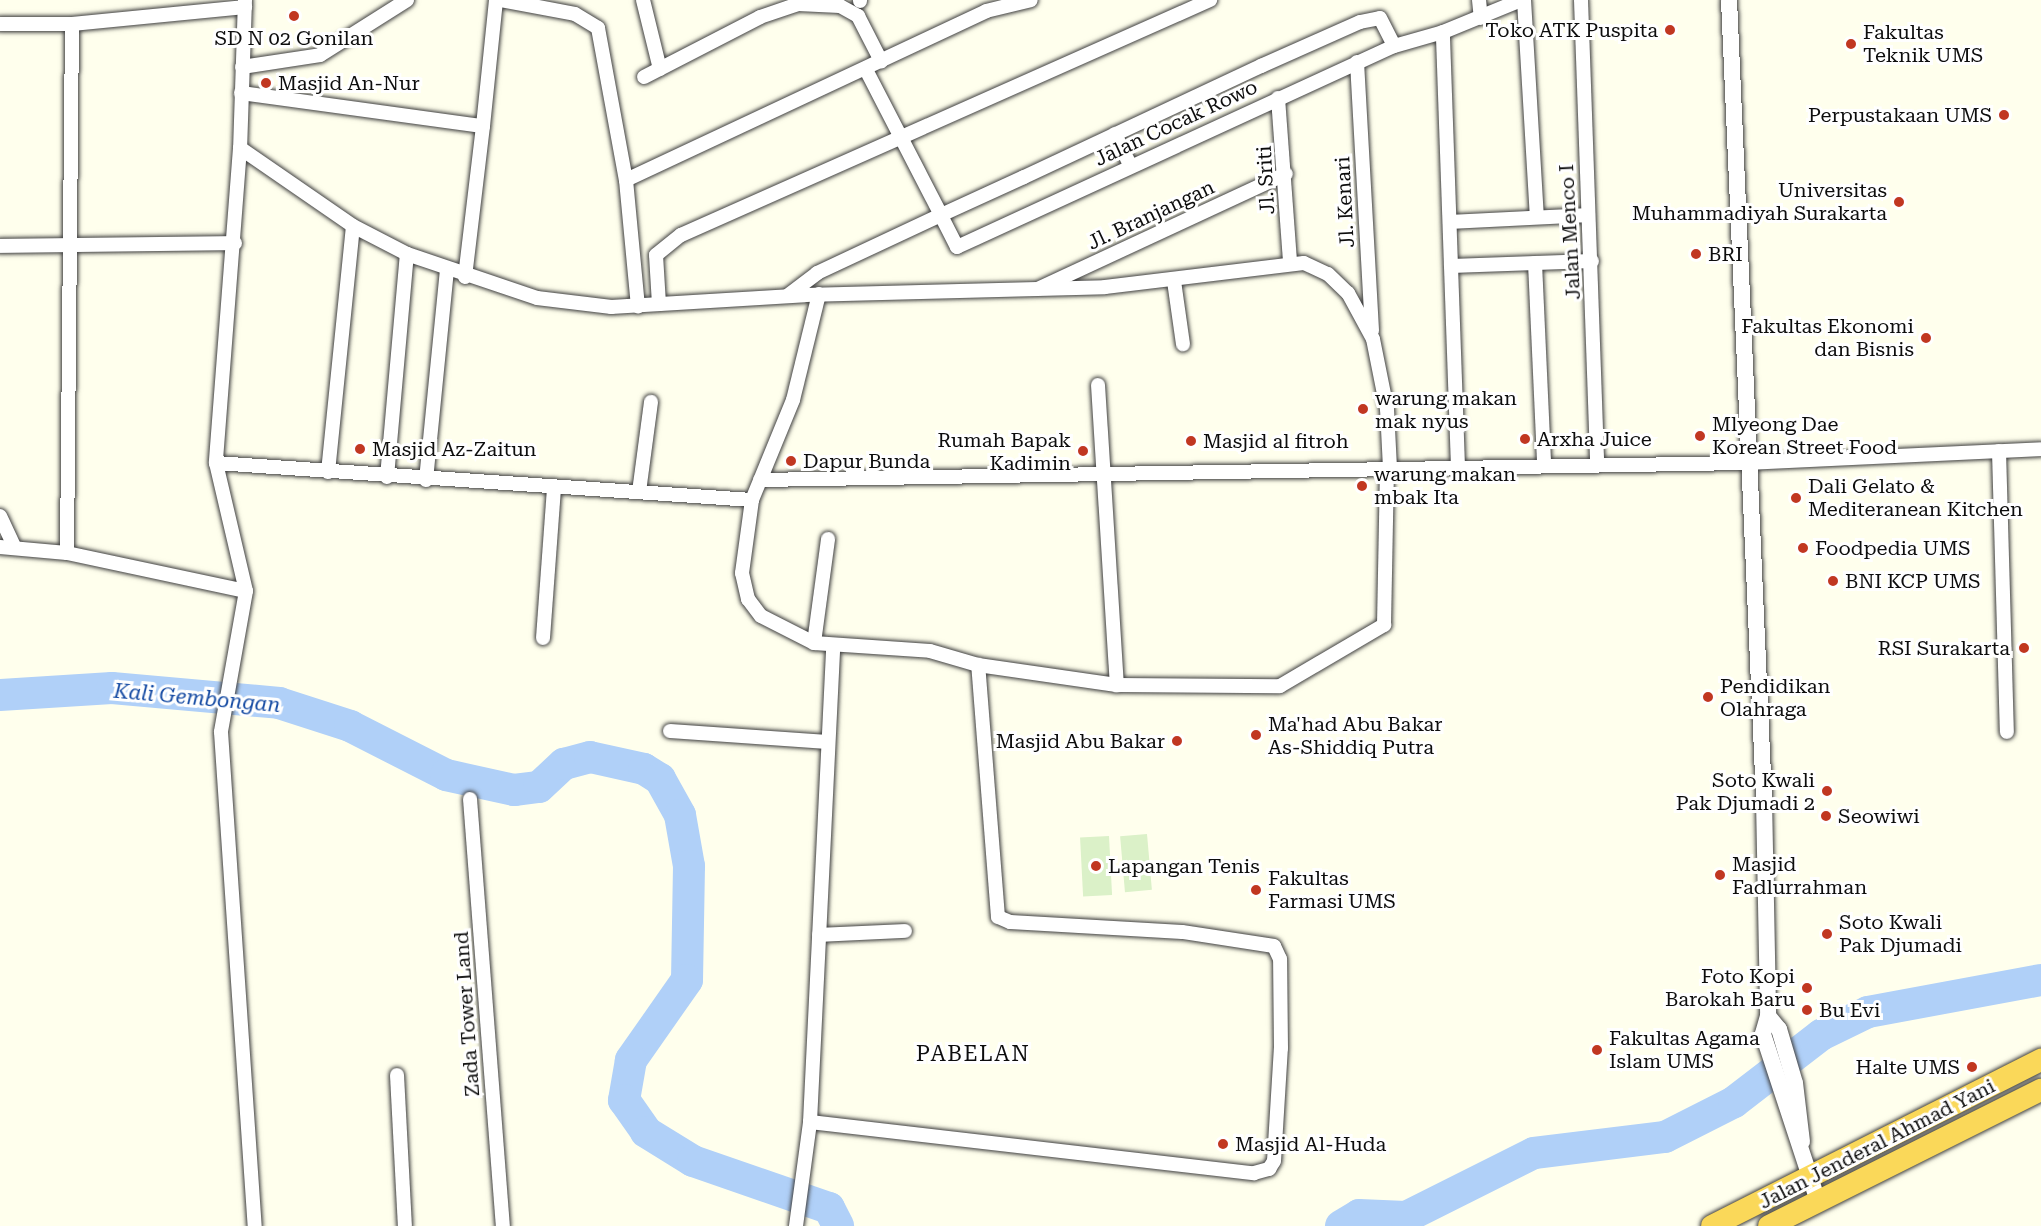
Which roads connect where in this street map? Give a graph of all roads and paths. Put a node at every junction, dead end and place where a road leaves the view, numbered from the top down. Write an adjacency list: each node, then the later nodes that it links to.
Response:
1 (407, 0): 20 (street)
2 (496, 0): 26 (street)
3 (501, 0): 32 (street)
4 (644, 0): 22 (street)
5 (1031, 0): 12 (street)
6 (1209, 0): 28 (street)
7 (1479, 0): 13 (street)
8 (1523, 0): 13 (street, Jalan Cocak Rowo); 35 (street)
9 (1581, 0): 34 (street, Jalan Menco I)
10 (1729, 0): 62 (street)
11 (245, 4): 15 (street); 20 (street)
12 (986, 6): 18 (street)
13 (1481, 18): 16 (street, Jalan Cocak Rowo)
14 (0, 24): 15 (street)
15 (72, 24): 40 (street)
16 (1443, 32): 17 (street, Jalan Cocak Rowo); 36 (street)
17 (1394, 46): 19 (street, Jalan Cocak Rowo); 27 (street)
18 (881, 61): 21 (street); 22 (street)
19 (1357, 62): 25 (street, Jalan Cocak Rowo); 54 (street, Jl. Kenari)
20 (242, 67): 24 (street)
21 (865, 68): 28 (street); 32 (street)
22 (660, 69): 23 (street)
23 (644, 77)
24 (241, 93): 26 (street); 29 (street)
25 (1278, 98): 30 (street, Jalan Cocak Rowo); 31 (street, Jl. Sriti)
26 (483, 126): 47 (street)
27 (1115, 134): 30 (street); 33 (street)
28 (900, 137): 33 (street); 52 (street)
29 (240, 148): 37 (street); 38 (street)
30 (1130, 165): 33 (street, Jalan Cocak Rowo)
31 (1286, 174): 42 (street, Jl. Sriti); 49 (street, Jl. Branjangan)
32 (626, 180): 53 (street)
33 (941, 215): 51 (street)
34 (1588, 215): 35 (street); 43 (street, Jalan Menco I)
35 (1537, 217): 36 (street)
36 (1450, 222): 45 (street)
37 (354, 226): 41 (street); 66 (street)
38 (235, 243): 40 (street); 61 (street)
39 (0, 246): 40 (street)
40 (71, 246): 77 (street)
41 (407, 254): 46 (street); 67 (street)
42 (1290, 260): 48 (street); 54 (street)
43 (1592, 261): 44 (street); 60 (street, Jalan Menco I)
44 (1535, 263): 45 (street); 63 (street)
45 (1451, 267): 64 (street)
46 (447, 269): 47 (street); 69 (street)
47 (465, 277): 53 (street)
48 (1174, 281): 49 (street); 55 (street)
49 (1032, 291): 50 (street)
50 (819, 294): 51 (street); 70 (street)
51 (787, 296): 52 (street)
52 (659, 304): 53 (street)
53 (638, 306)
54 (1373, 339): 65 (street)
55 (1183, 344)
56 (1098, 385): 68 (street)
57 (651, 402): 72 (street)
58 (2041, 449): 59 (street)
59 (1999, 451): 62 (street); 85 (street)
60 (1597, 462): 62 (street); 63 (street)
61 (216, 463): 66 (street); 78 (street)
62 (1748, 463): 90 (street)
63 (1544, 464): 64 (street)
64 (1458, 466): 65 (street)
65 (1389, 469): 68 (street); 83 (street)
66 (328, 472): 67 (street)
67 (387, 477): 69 (street)
68 (1107, 478): 70 (street); 83 (street)
69 (426, 480): 71 (street)
70 (759, 480): 73 (street)
71 (554, 489): 72 (street); 79 (street)
72 (639, 492): 73 (street)
73 (752, 500): 80 (street)
74 (0, 516): 76 (street)
75 (828, 539): 80 (street)
76 (7, 547): 77 (street)
77 (67, 553): 78 (street)
78 (246, 591): 99 (street)
79 (543, 638)
80 (814, 643): 81 (street)
81 (832, 648): 82 (street); 86 (street)
82 (978, 665): 83 (street); 94 (street)
83 (1117, 685)
84 (670, 731): 86 (street)
85 (2007, 732)
86 (828, 742): 89 (street)
87 (470, 799): 101 (street, Zada Tower Land)
88 (905, 931): 89 (street)
89 (819, 935): 94 (street)
90 (1768, 1016): 95 (street); 95 (street)
91 (2041, 1060): 96 (highway, Jalan Jenderal Ahmad Yani)
92 (397, 1075): 100 (street)
93 (2041, 1090): 97 (highway, Jalan Jenderal Ahmad Yani)
94 (810, 1122): 98 (street)
95 (1802, 1143): 96 (street)
96 (1812, 1177): 97 (street); 102 (highway, Jalan Jenderal Ahmad Yani)
97 (1818, 1201): 103 (highway, Jalan Jenderal Ahmad Yani)
98 (796, 1222)
99 (255, 1226)
100 (405, 1226)
101 (503, 1226)
102 (1712, 1226)
103 (1769, 1226)

